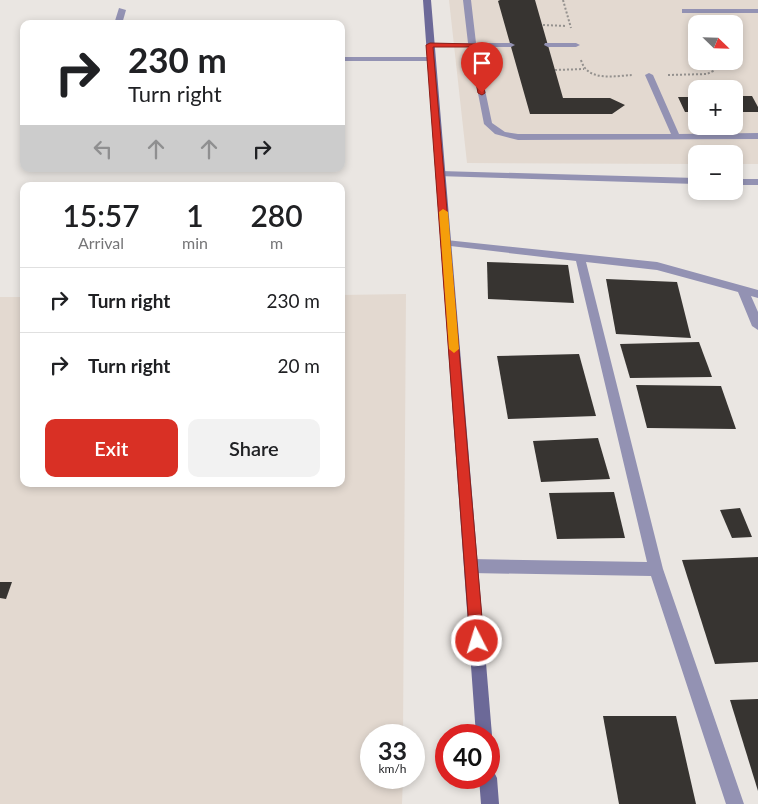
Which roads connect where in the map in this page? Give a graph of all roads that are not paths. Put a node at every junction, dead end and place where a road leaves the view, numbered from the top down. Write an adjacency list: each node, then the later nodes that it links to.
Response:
1 (427, 0): 7 (street)
2 (467, 0): 8 (street)
3 (122, 10): 6 (street)
4 (686, 12): 5 (street)
5 (758, 12)
6 (119, 20)
7 (430, 45): 8 (street); 13 (street)
8 (472, 45): 9 (street); 15 (street)
9 (510, 45)
10 (548, 45): 11 (street)
11 (576, 45)
12 (345, 59): 13 (street)
13 (431, 59): 17 (street)
14 (649, 75): 15 (street)
15 (676, 136): 16 (street)
16 (758, 136)
17 (440, 174): 18 (street); 21 (street)
18 (688, 181)
19 (743, 182): 20 (street)
20 (758, 182)
21 (446, 243): 22 (street); 26 (street)
22 (580, 258): 23 (street); 27 (street)
23 (743, 290): 24 (street); 25 (street)
24 (758, 294)
25 (758, 326)
26 (471, 566): 27 (street); 28 (street)
27 (656, 569): 31 (street)
28 (483, 724)
29 (489, 789): 30 (street)
30 (490, 804)
31 (735, 804)

